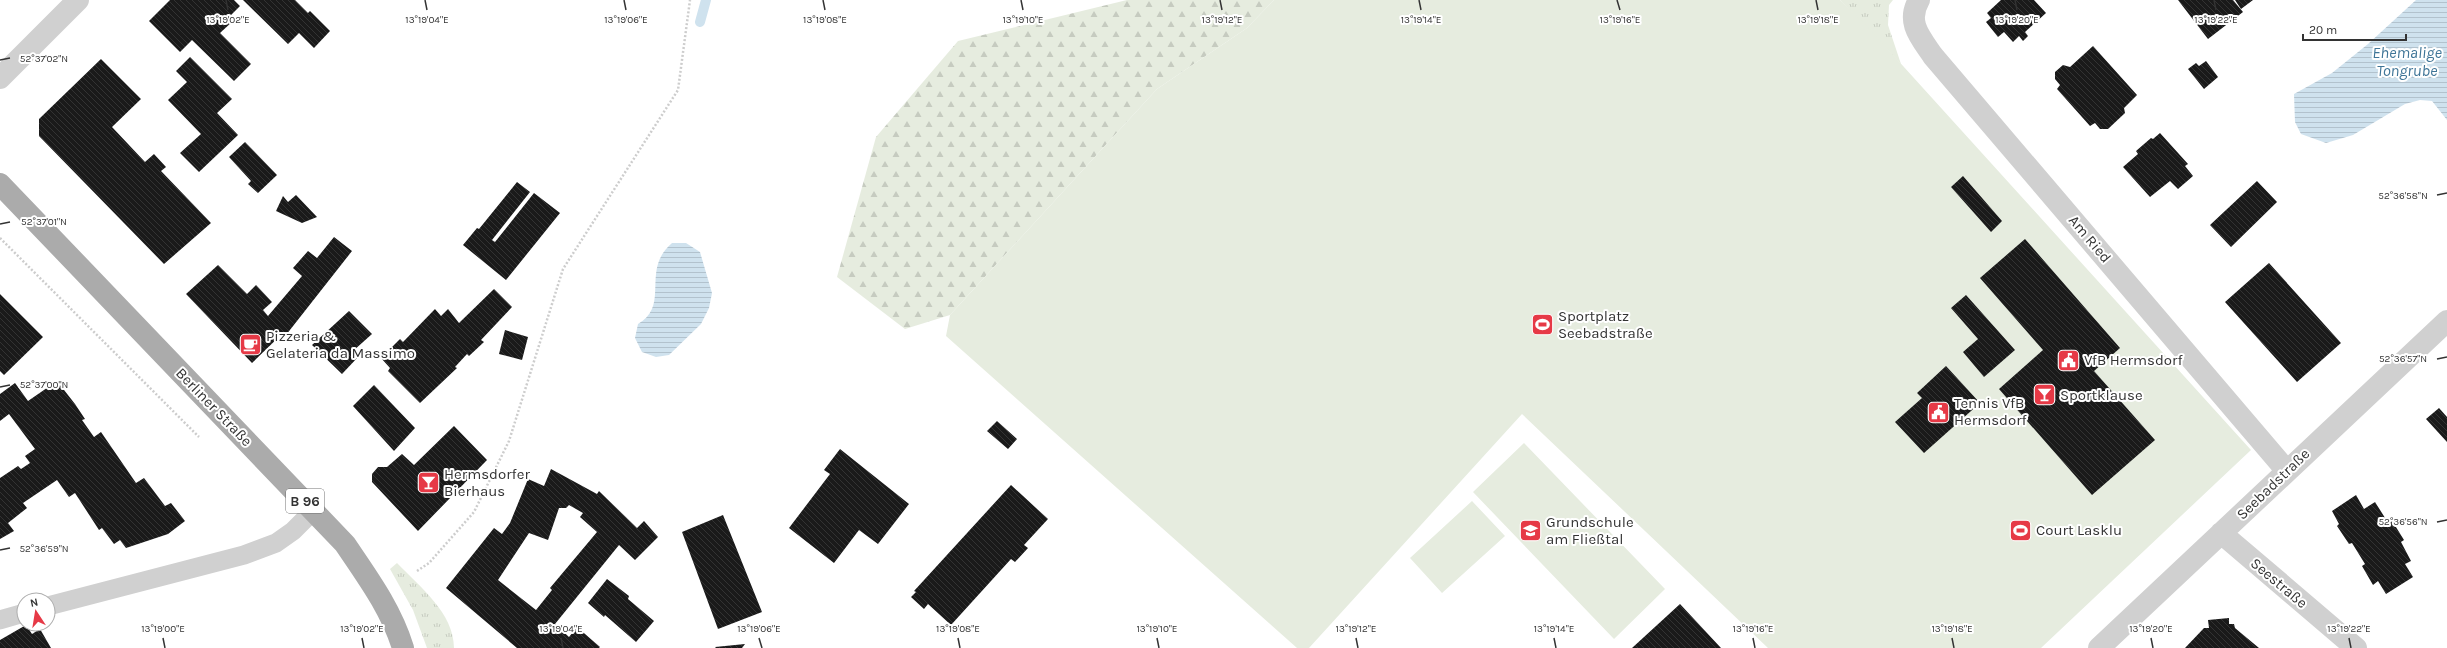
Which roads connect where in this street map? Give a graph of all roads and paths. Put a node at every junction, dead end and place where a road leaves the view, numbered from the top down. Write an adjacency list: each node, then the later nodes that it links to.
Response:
1 (78, 0): 4 (street)
2 (690, 0): 12 (path)
3 (1919, 0): 9 (street, Am Ried)
4 (0, 78)
5 (0, 184): 10 (main road, Berliner Straße / B 96)
6 (0, 238): 8 (path)
7 (2447, 321): 9 (street, Seebadstraße)
8 (203, 441)
9 (2287, 471): 11 (street, Seebadstraße)
10 (314, 510): 13 (lane); 16 (main road, Berliner Straße / B 96)
11 (2221, 534): 17 (street, Seebadstraße); 18 (street, Seestraße)
12 (417, 571)
13 (56, 604)
14 (16, 615): 15 (lane)
15 (0, 620)
16 (403, 648)
17 (2099, 648)
18 (2356, 648)

